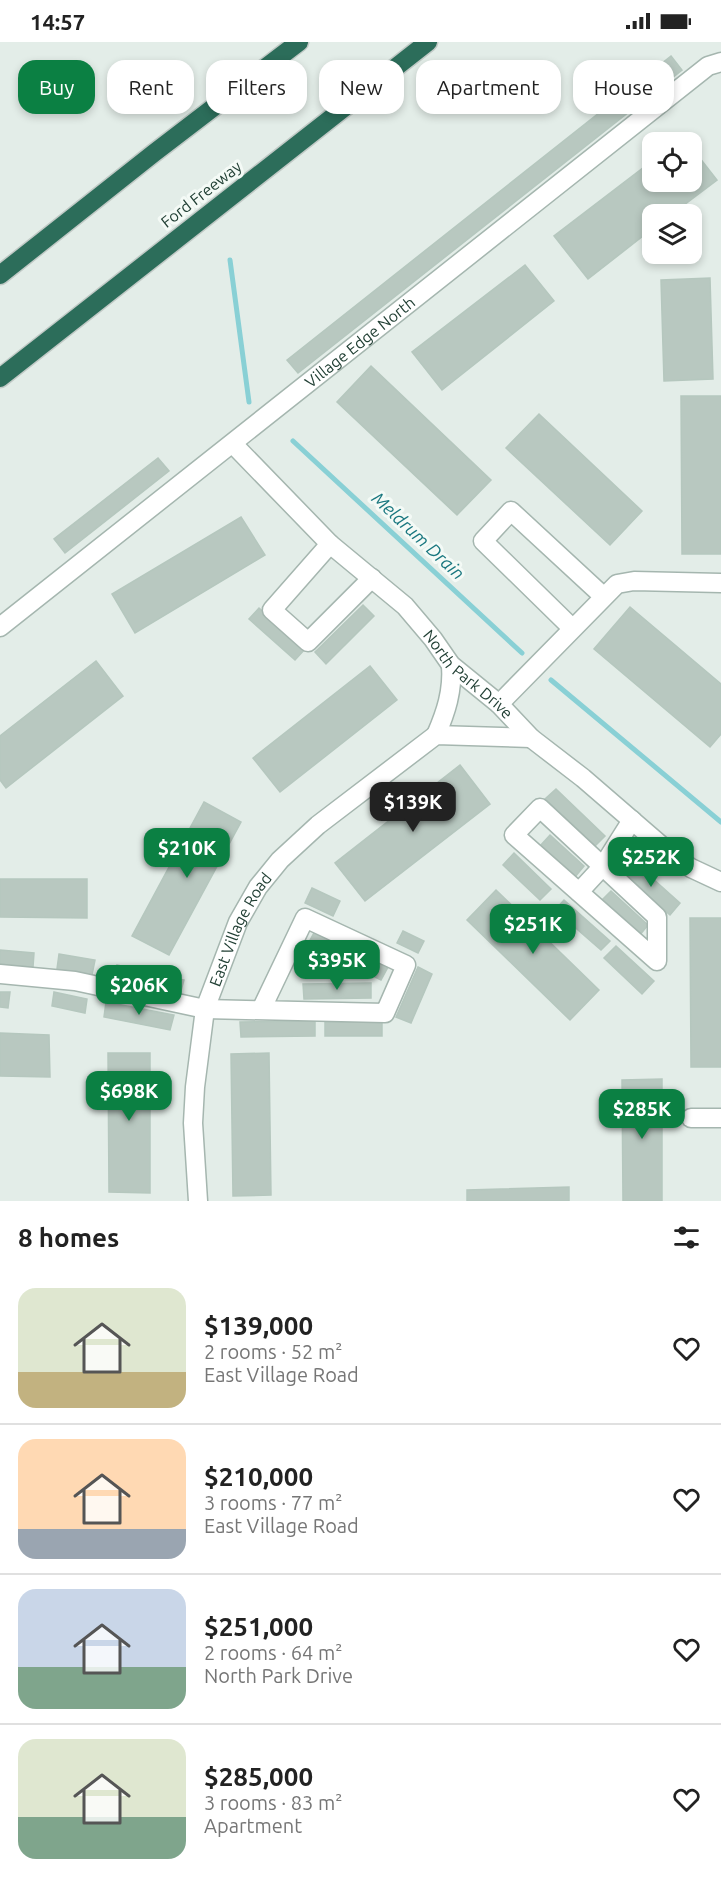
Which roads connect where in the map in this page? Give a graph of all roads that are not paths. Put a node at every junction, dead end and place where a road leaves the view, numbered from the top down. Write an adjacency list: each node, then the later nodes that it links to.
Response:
1 (299, 42): 4 (highway)
2 (428, 42): 5 (highway, Ford Freeway)
3 (721, 62): 6 (street, Village Edge North)
4 (0, 275)
5 (0, 378)
6 (233, 444): 7 (street, North Park Drive); 11 (street, Village Edge North)
7 (330, 544): 8 (street, North Park Drive); 8 (street)
8 (372, 578): 13 (street, North Park Drive)
9 (721, 583): 10 (street)
10 (603, 596): 12 (street); 12 (street)
11 (0, 627)
12 (572, 628): 14 (street)
13 (451, 665): 14 (street, North Park Drive); 15 (street)
14 (499, 704): 16 (street, North Park Drive)
15 (436, 735): 16 (street); 22 (street, East Village Road)
16 (531, 738): 17 (street, North Park Drive)
17 (632, 820): 18 (street); 19 (street, North Park Drive)
18 (603, 866): 20 (street); 20 (street); 20 (street)
19 (721, 882)
20 (579, 892)
21 (0, 974): 22 (street)
22 (205, 1009): 23 (street); 26 (street, East Village Road)
23 (261, 1010): 23 (street)
24 (691, 1118): 25 (street)
25 (721, 1118)
26 (198, 1201)

